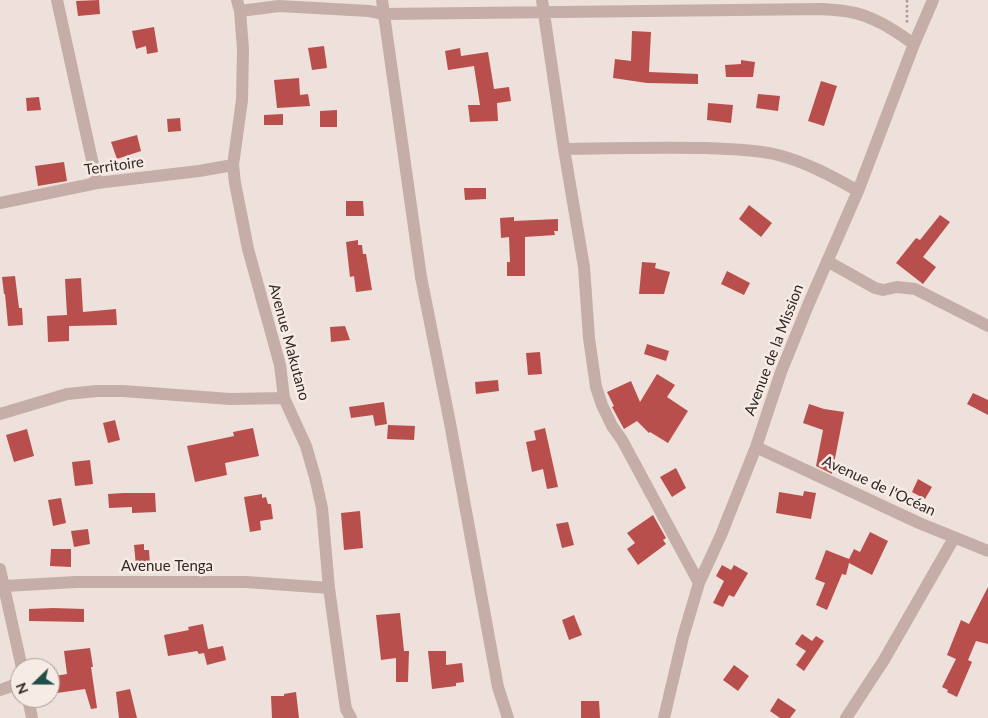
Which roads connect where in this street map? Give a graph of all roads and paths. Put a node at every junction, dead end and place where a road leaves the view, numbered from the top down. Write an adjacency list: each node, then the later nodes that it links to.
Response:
1 (57, 0): 11 (street)
2 (382, 0): 7 (street)
3 (933, 0): 8 (street, Avenue de la Mission)
4 (239, 6): 7 (street); 10 (street, Avenue Makutano)
5 (543, 6): 6 (street); 7 (street); 9 (street)
6 (718, 6): 8 (street)
7 (384, 14): 27 (street)
8 (914, 44): 12 (street, Avenue de la Mission)
9 (564, 149): 12 (street); 22 (street)
10 (233, 165): 11 (street, Territoire); 16 (street, Avenue Makutano)
11 (97, 183): 13 (street, Territoire)
12 (858, 191): 14 (street, Avenue de la Mission)
13 (0, 203)
14 (827, 261): 15 (street); 18 (street, Avenue de la Mission)
15 (988, 326)
16 (284, 398): 17 (street); 24 (street, Avenue Makutano)
17 (0, 414)
18 (756, 447): 19 (street, Avenue de l'Océan); 22 (street, Avenue de la Mission)
19 (954, 538): 20 (street, Avenue de l'Océan); 29 (street)
20 (988, 551)
21 (0, 569): 23 (street)
22 (699, 583): 28 (street, Avenue de la Mission)
23 (5, 586): 24 (street, Avenue Tenga); 25 (street)
24 (329, 588): 26 (street, Avenue Makutano)
25 (20, 658)
26 (351, 718)
27 (508, 718)
28 (664, 718)
29 (846, 718)

